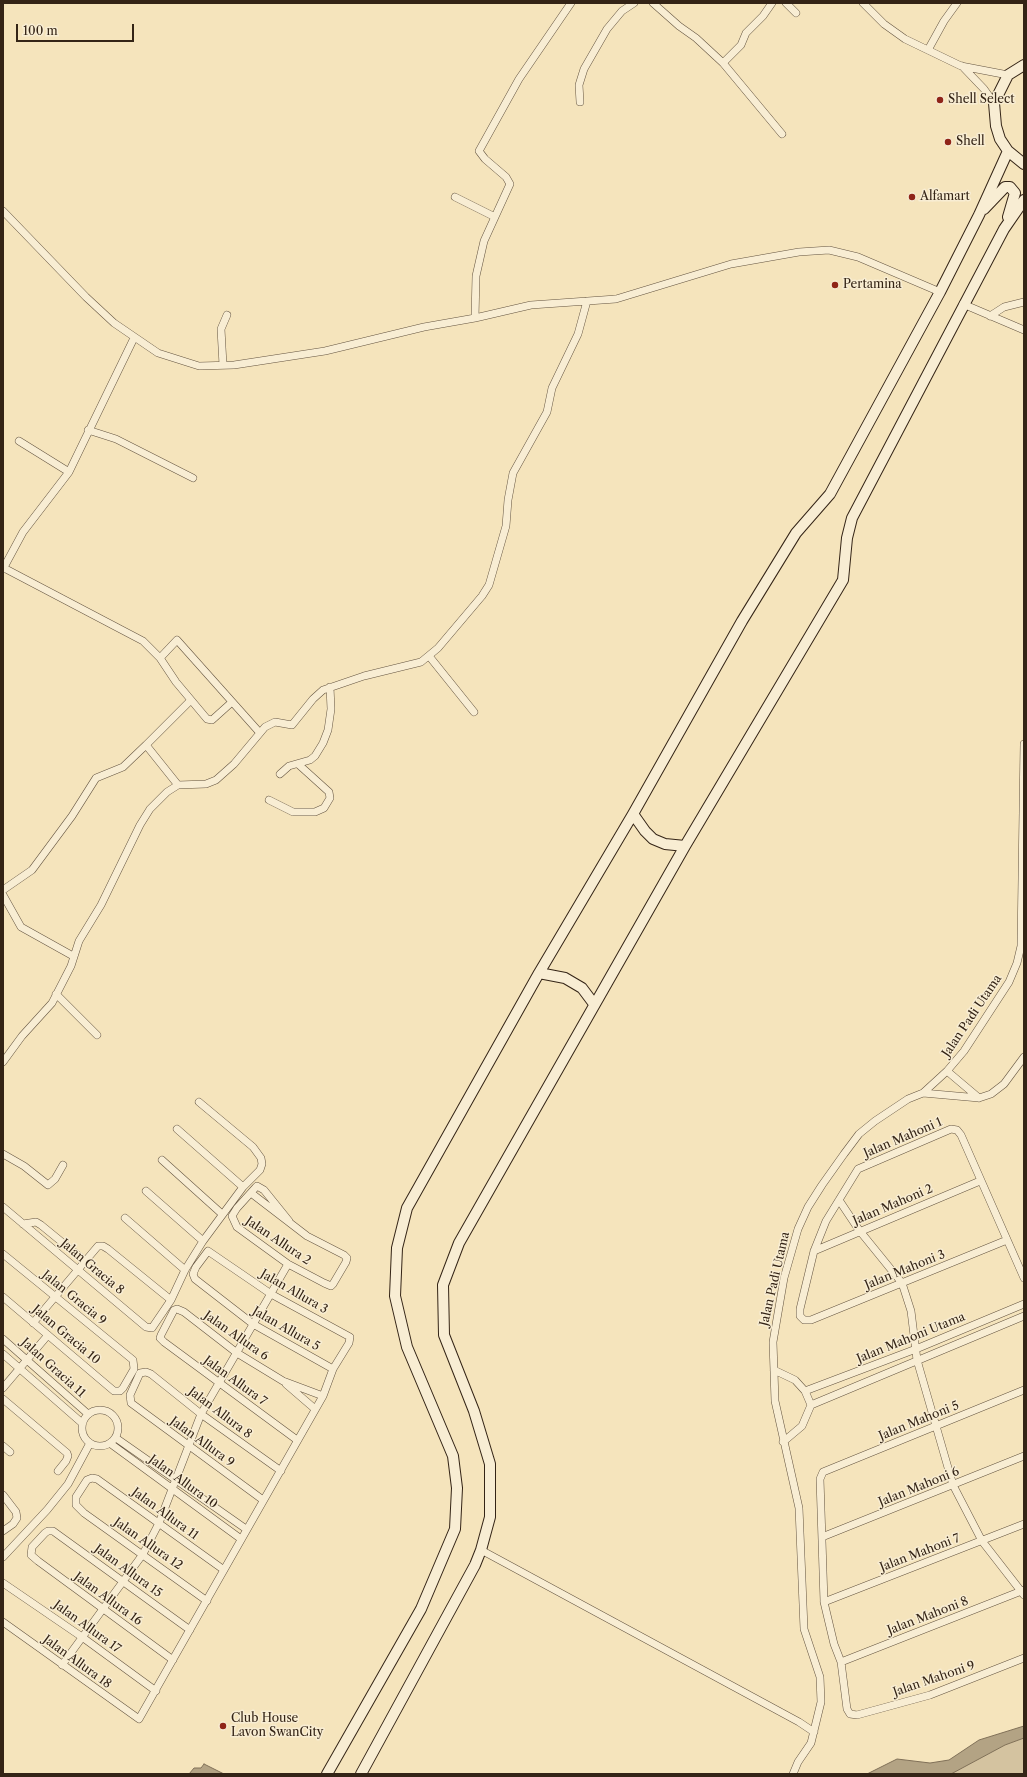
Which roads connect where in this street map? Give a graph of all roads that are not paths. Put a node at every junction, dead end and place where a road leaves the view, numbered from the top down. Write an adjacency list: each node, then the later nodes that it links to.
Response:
1 (570, 3): 23 (street)
2 (634, 3): 14 (street)
3 (653, 3): 10 (street)
4 (772, 3): 10 (street)
5 (786, 3): 8 (street)
6 (863, 3): 9 (street)
7 (958, 3): 9 (street)
8 (796, 13)
9 (928, 50): 12 (street)
10 (724, 63): 16 (street)
11 (1024, 65): 13 (street)
12 (962, 66): 13 (street); 15 (street)
13 (1008, 75): 15 (street)
14 (580, 102)
15 (994, 103): 17 (street)
16 (782, 134)
17 (1008, 151): 18 (street); 22 (street)
18 (1024, 164)
19 (455, 197): 23 (street)
20 (1024, 200): 24 (street)
21 (3, 211): 33 (street)
22 (979, 215): 24 (street); 25 (street)
23 (495, 217): 31 (street)
24 (1004, 229): 28 (street)
25 (940, 292): 26 (street); 53 (street)
26 (587, 300): 31 (street); 40 (street)
27 (1024, 302): 30 (street)
28 (963, 304): 30 (street); 54 (street)
29 (227, 315): 34 (street)
30 (990, 316): 32 (street)
31 (475, 318): 34 (street)
32 (1024, 330)
33 (134, 338): 34 (street); 35 (street)
34 (223, 365)
35 (88, 430): 37 (street); 38 (street)
36 (19, 441): 37 (street)
37 (69, 472): 39 (street)
38 (193, 478)
39 (4, 568): 41 (street)
40 (429, 656): 42 (street); 45 (street)
41 (160, 658): 43 (street); 44 (street)
42 (330, 688): 46 (street); 49 (street)
43 (190, 701): 44 (street); 48 (street)
44 (232, 702): 46 (street)
45 (474, 712)
46 (260, 734): 51 (street)
47 (1024, 744): 64 (street, Jalan Padi Utama)
48 (146, 745): 51 (street); 55 (street)
49 (298, 764): 50 (street); 52 (street)
50 (280, 774)
51 (178, 785): 57 (street)
52 (270, 800)
53 (633, 814): 54 (street); 58 (street)
54 (685, 846): 60 (street)
55 (3, 890)
56 (3, 895): 57 (street)
57 (73, 956): 59 (street)
58 (539, 973): 60 (street); 171 (street)
59 (56, 994): 61 (street); 63 (street)
60 (594, 1004): 151 (street)
61 (97, 1035)
62 (1024, 1057): 66 (street)
63 (3, 1062)
64 (947, 1071): 65 (street, Jalan Padi Utama); 66 (street)
65 (923, 1093): 66 (street); 112 (street, Jalan Padi Utama)
66 (979, 1098)
67 (199, 1102): 73 (street)
68 (177, 1129): 73 (street)
69 (3, 1154): 71 (street)
70 (162, 1160): 78 (street)
71 (63, 1165)
72 (980, 1180): 76 (street, Jalan Mahoni 1); 82 (street, Jalan Mahoni 2); 83 (street)
73 (243, 1187): 78 (street)
74 (146, 1191): 84 (street)
75 (251, 1193): 80 (street); 80 (street); 88 (street, Jalan Allura 2)
76 (839, 1200): 82 (street); 85 (street)
77 (3, 1207): 81 (street, Jalan Gracia 8)
78 (222, 1214): 84 (street)
79 (125, 1218): 90 (street)
80 (289, 1221): 88 (street, Jalan Allura 2)
81 (23, 1224): 87 (street, Jalan Gracia 8); 89 (street, Jalan Gracia 8)
82 (859, 1230): 85 (street, Jalan Mahoni 2); 93 (street)
83 (1007, 1240): 92 (street); 93 (street, Jalan Mahoni 3)
84 (203, 1241): 90 (street)
85 (814, 1251): 93 (street, Jalan Mahoni 3)
86 (3, 1254): 96 (street, Jalan Gracia 9)
87 (85, 1262): 89 (street); 97 (street)
88 (288, 1264): 94 (street)
89 (78, 1270): 96 (street); 97 (street, Jalan Gracia 8)
90 (185, 1270): 97 (street)
91 (193, 1274): 94 (street, Jalan Allura 3); 101 (street, Jalan Allura 5)
92 (1024, 1278)
93 (902, 1283): 105 (street)
94 (271, 1294): 101 (street); 111 (street, Jalan Allura 3)
95 (3, 1297): 100 (street, Jalan Gracia 10)
96 (55, 1297): 100 (street); 116 (street, Jalan Gracia 9)
97 (171, 1300)
98 (1024, 1304): 105 (street, Jalan Mahoni Utama)
99 (1024, 1316): 109 (street, Jalan Mahoni Utama)
100 (33, 1322): 102 (street, Jalan Gracia 10)
101 (253, 1324): 106 (street); 111 (street, Jalan Allura 5)
102 (48, 1335): 108 (street); 116 (street, Jalan Gracia 10)
103 (160, 1338): 106 (street, Jalan Allura 6); 114 (street, Jalan Allura 7)
104 (3, 1339): 108 (street, Jalan Gracia 11)
105 (916, 1349): 109 (street); 118 (street, Jalan Mahoni Utama)
106 (237, 1353): 113 (street, Jalan Allura 6); 114 (street)
107 (3, 1354): 110 (street, Jalan Gracia 11)
108 (27, 1360): 110 (street); 124 (street, Jalan Gracia 11)
109 (917, 1360): 122 (street, Jalan Mahoni Utama); 127 (street)
110 (20, 1368): 115 (street); 126 (street, Jalan Gracia 11)
111 (333, 1369): 119 (street)
112 (774, 1370): 118 (street); 130 (street, Jalan Padi Utama)
113 (283, 1381): 119 (street, Jalan Allura 6); 123 (street, Jalan Allura 6)
114 (218, 1384): 125 (street); 128 (street, Jalan Allura 7)
115 (3, 1388)
116 (114, 1390)
117 (1024, 1390): 127 (street, Jalan Mahoni 5)
118 (805, 1391): 122 (street)
119 (323, 1396): 123 (street)
120 (3, 1399): 136 (street)
121 (130, 1399): 125 (street, Jalan Allura 8); 133 (street, Jalan Allura 9)
122 (811, 1405): 130 (street)
123 (315, 1409): 128 (street)
124 (88, 1414): 126 (street); 129 (street)
125 (201, 1414): 133 (street); 137 (street, Jalan Allura 8)
126 (82, 1423): 131 (street)
127 (935, 1426): 139 (street); 148 (street, Jalan Mahoni 5)
128 (297, 1440): 137 (street)
129 (113, 1441): 131 (street); 138 (street, Jalan Allura 10); 140 (street, Jalan Allura 10)
130 (783, 1442): 170 (street, Jalan Padi Utama)
131 (90, 1443): 154 (street)
132 (3, 1446): 134 (street)
133 (189, 1446): 138 (street); 142 (street, Jalan Allura 9)
134 (10, 1452)
135 (1024, 1456): 139 (street, Jalan Mahoni 6)
136 (58, 1470)
137 (281, 1471): 142 (street)
138 (176, 1479): 140 (street); 146 (street, Jalan Allura 10)
139 (953, 1485): 148 (street, Jalan Mahoni 6); 150 (street)
140 (174, 1488): 144 (street); 149 (street, Jalan Allura 10)
141 (3, 1495): 147 (street)
142 (263, 1500): 146 (street)
143 (76, 1506): 144 (street, Jalan Allura 11); 152 (street, Jalan Allura 12)
144 (159, 1522): 152 (street); 155 (street, Jalan Allura 11)
145 (1024, 1524): 150 (street, Jalan Mahoni 7)
146 (246, 1529): 149 (street)
147 (3, 1531)
148 (822, 1537): 160 (street)
149 (242, 1539): 155 (street)
150 (982, 1541): 158 (street); 160 (street, Jalan Mahoni 7)
151 (481, 1550): 170 (street); 172 (street)
152 (143, 1554): 156 (street); 159 (street, Jalan Allura 12)
153 (31, 1555): 156 (street, Jalan Allura 15); 161 (street, Jalan Allura 16)
154 (3, 1557)
155 (224, 1570): 159 (street)
156 (123, 1581): 161 (street); 163 (street, Jalan Allura 15)
157 (4, 1583): 164 (street, Jalan Allura 17)
158 (1023, 1592): 167 (street, Jalan Mahoni 8)
159 (207, 1600): 163 (street)
160 (824, 1602): 167 (street)
161 (102, 1609): 164 (street); 166 (street, Jalan Allura 16)
162 (3, 1622): 168 (street, Jalan Allura 18)
163 (190, 1630): 166 (street)
164 (82, 1637): 168 (street); 169 (street, Jalan Allura 17)
165 (1024, 1658): 167 (street, Jalan Mahoni 9)
166 (173, 1660): 169 (street)
167 (840, 1662)
168 (62, 1665): 169 (street, Jalan Allura 18)
169 (156, 1691)
170 (814, 1732): 173 (street, Jalan Padi Utama)
171 (327, 1774)
172 (361, 1774)
173 (793, 1774)

